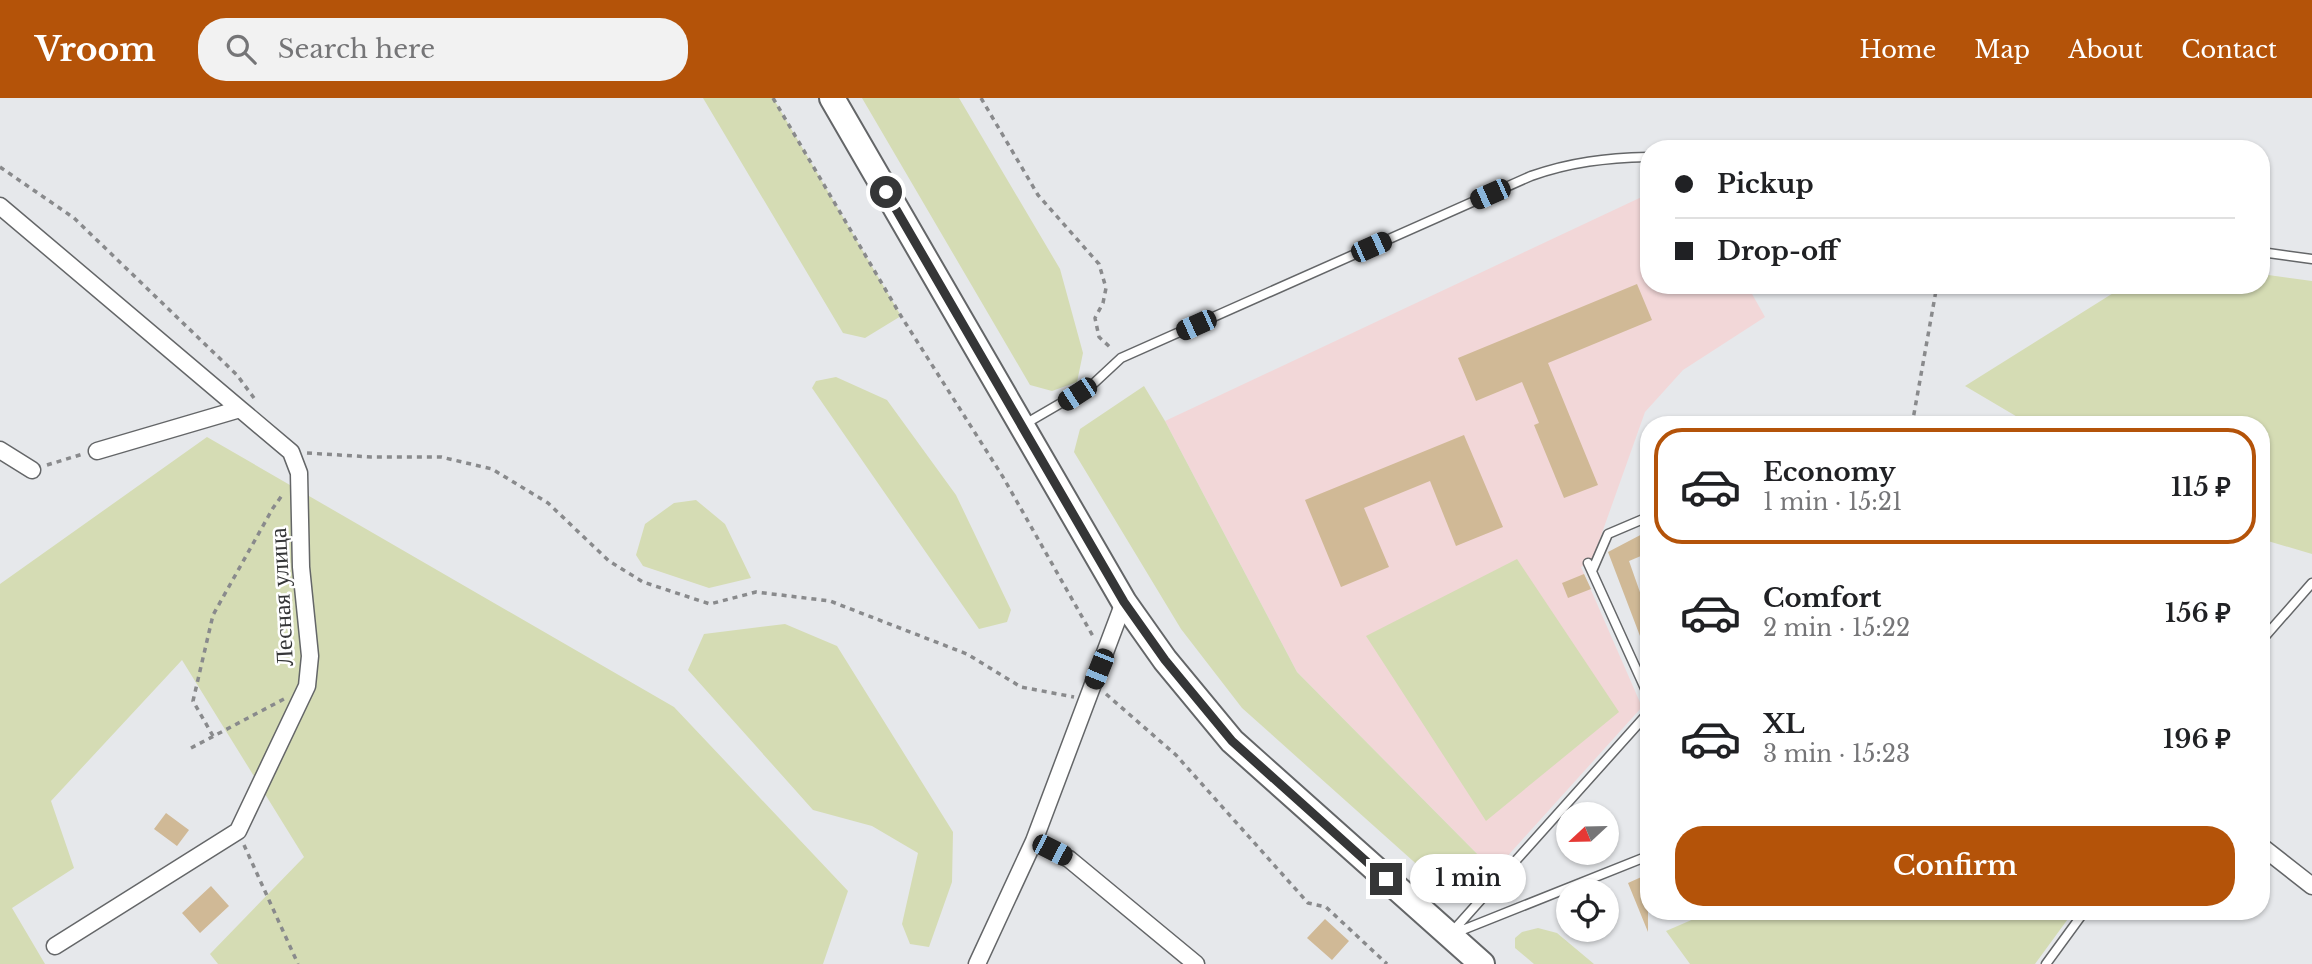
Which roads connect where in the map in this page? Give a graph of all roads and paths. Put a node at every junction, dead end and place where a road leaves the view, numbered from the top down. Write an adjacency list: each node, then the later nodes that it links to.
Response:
1 (774, 98): 24 (path)
2 (832, 98): 14 (main road)
3 (981, 98): 10 (path)
4 (1640, 157): 10 (lane)
5 (0, 167): 11 (path)
6 (0, 206): 12 (street, Лесная улица)
7 (2270, 253): 8 (lane)
8 (2312, 259)
9 (1935, 294): 13 (path)
10 (1121, 358): 14 (lane)
11 (260, 408)
12 (240, 409): 16 (street); 17 (street, Лесная улица)
13 (1914, 416)
14 (1023, 426): 22 (main road)
15 (0, 450): 18 (street)
16 (97, 450): 18 (path)
17 (291, 452): 19 (street, Лесная улица); 28 (path)
18 (32, 470)
19 (299, 473): 27 (street, Лесная улица); 30 (path)
20 (1640, 520): 25 (lane)
21 (2312, 583): 23 (lane)
22 (1124, 602): 24 (street); 38 (main road)
23 (2270, 631)
24 (1104, 655): 26 (street)
25 (1640, 677)
26 (1093, 683): 28 (street); 43 (path)
27 (307, 686): 30 (path); 32 (street, Лесная улица)
28 (1086, 699): 33 (street)
29 (1640, 722): 38 (lane)
30 (213, 736): 31 (path)
31 (191, 748)
32 (238, 831): 39 (street); 40 (path)
33 (1034, 841): 41 (street); 42 (street)
34 (2270, 853): 36 (street)
35 (1640, 859): 38 (lane)
36 (2312, 886)
37 (2078, 920): 45 (lane)
38 (1449, 936): 44 (main road)
39 (55, 946)
40 (298, 964)
41 (977, 964)
42 (1196, 964)
43 (1387, 964)
44 (1482, 964)
45 (2046, 964)

